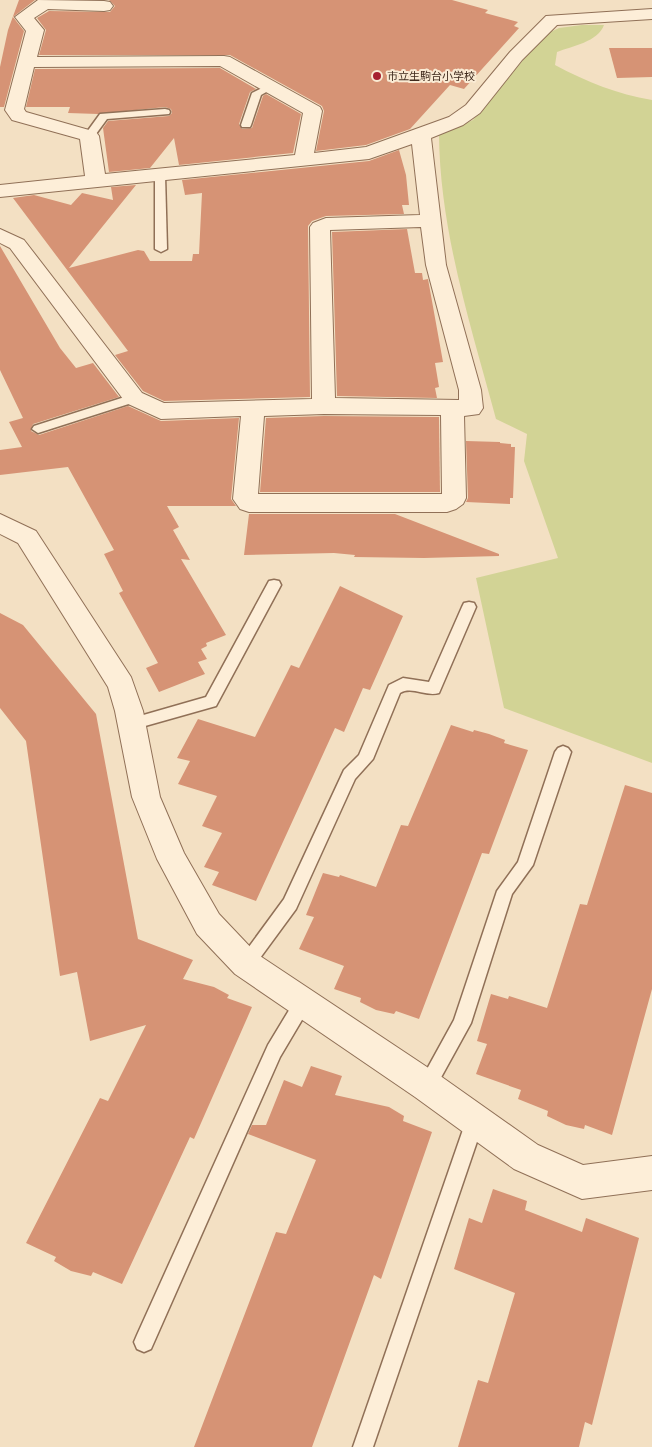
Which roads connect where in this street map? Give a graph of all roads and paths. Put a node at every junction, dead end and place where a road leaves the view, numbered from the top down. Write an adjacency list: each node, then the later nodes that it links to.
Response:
1 (104, 6): 3 (street)
2 (652, 14): 7 (street)
3 (27, 62): 4 (street); 8 (street)
4 (272, 86): 6 (lane); 9 (street)
5 (165, 112): 8 (lane)
6 (246, 125)
7 (421, 135): 9 (street); 13 (street)
8 (89, 136): 11 (street)
9 (303, 161): 10 (street)
10 (160, 175): 11 (street); 15 (lane)
11 (96, 181): 12 (street)
12 (0, 191)
13 (432, 221): 17 (street); 19 (street)
14 (0, 235): 16 (street)
15 (161, 249)
16 (134, 398): 18 (street); 20 (lane)
17 (324, 406): 18 (street); 19 (street)
18 (253, 408): 19 (street)
19 (452, 408)
20 (38, 429)
21 (0, 523): 24 (street)
22 (274, 585): 24 (lane)
23 (469, 606): 26 (lane)
24 (131, 724): 26 (street)
25 (563, 752): 28 (lane)
26 (246, 964): 27 (street)
27 (303, 1003): 28 (street); 31 (lane)
28 (427, 1086): 29 (street)
29 (475, 1121): 30 (street); 32 (lane)
30 (652, 1174)
31 (144, 1342)
32 (363, 1447)

